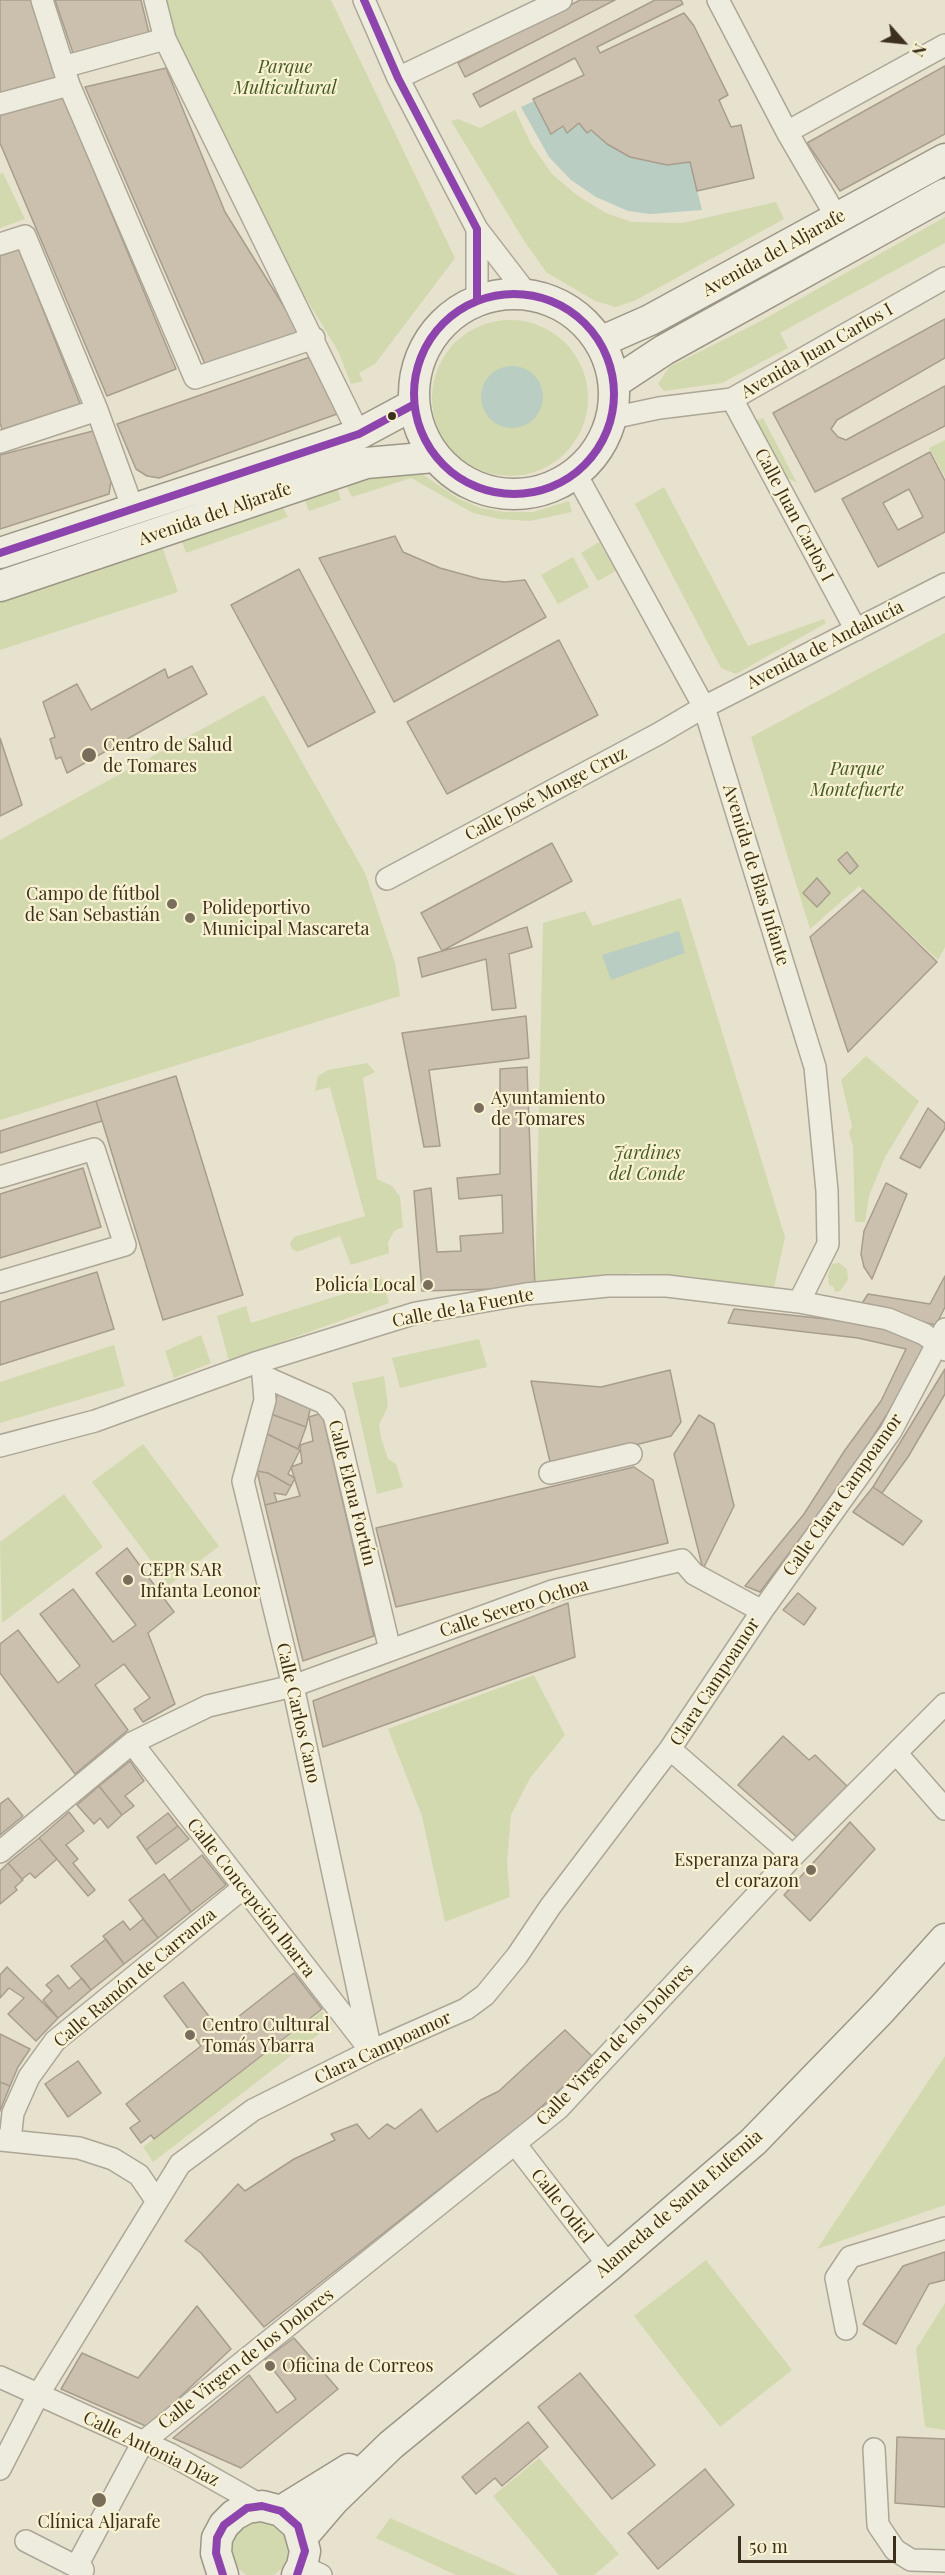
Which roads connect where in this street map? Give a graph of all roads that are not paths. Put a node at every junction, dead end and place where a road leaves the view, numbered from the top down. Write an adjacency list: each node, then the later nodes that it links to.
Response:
1 (42, 0): 8 (street)
2 (155, 0): 6 (street)
3 (364, 0): 9 (street)
4 (718, 0): 11 (street)
5 (553, 2): 9 (street)
6 (165, 39): 8 (street); 20 (street)
7 (945, 45): 11 (street)
8 (66, 76): 10 (street); 20 (street)
9 (398, 78): 15 (street)
10 (0, 104)
11 (787, 132): 14 (street)
12 (945, 159): 14 (main road, Avenida del Aljarafe)
13 (945, 194): 22 (main road, Avenida del Aljarafe)
14 (837, 218): 21 (main road, Avenida del Aljarafe)
15 (477, 229): 18 (street); 19 (street)
16 (0, 244): 25 (street)
17 (945, 278): 23 (street, Avenida Juan Carlos I)
18 (527, 294): 19 (main road); 21 (main road)
19 (477, 300): 24 (main road)
20 (314, 338): 27 (street)
21 (600, 342): 22 (main road)
22 (614, 383): 26 (main road)
23 (732, 399): 26 (street, Avenida Juan Carlos I); 35 (street, Calle Juan Carlos I)
24 (413, 405): 27 (main road, Avenida del Aljarafe); 29 (main road)
25 (97, 410): 28 (street); 31 (street)
26 (612, 418): 30 (main road)
27 (359, 434): 31 (main road, Avenida del Aljarafe)
28 (0, 442)
29 (434, 457): 30 (main road); 34 (main road, Avenida del Aljarafe)
30 (576, 474): 36 (street, Avenida de Blas Infante)
31 (133, 509): 32 (main road, Avenida del Aljarafe)
32 (0, 552)
33 (945, 584): 35 (street, Avenida de Andalucía)
34 (0, 586)
35 (856, 630): 36 (street, Avenida de Andalucía)
36 (704, 706): 37 (street, Calle José Monge Cruz); 40 (street, Avenida de Blas Infante)
37 (387, 879)
38 (0, 1177): 39 (street)
39 (0, 1282)
40 (799, 1302): 41 (street, Calle de la Fuente); 42 (street, Calle de la Fuente)
41 (942, 1341): 47 (street, Calle Clara Campoamor)
42 (259, 1370): 43 (street, Calle de la Fuente); 48 (street, Calle Elena Fortún); 49 (street, Calle Carlos Cano)
43 (8, 1444): 45 (street)
44 (631, 1454): 46 (street)
45 (0, 1457)
46 (550, 1473)
47 (762, 1611): 48 (street, Calle Severo Ochoa); 52 (street, Clara Campoamor)
48 (390, 1650): 49 (street, Calle Severo Ochoa)
49 (292, 1686): 51 (street, Calle Severo Ochoa); 59 (street, Calle Carlos Cano)
50 (945, 1704): 53 (street, Calle Virgen de los Dolores)
51 (132, 1743): 55 (street, Calle Severo Ochoa); 57 (street, Calle Concepción Ibarra)
52 (670, 1749): 56 (street); 59 (street, Clara Campoamor)
53 (896, 1753): 54 (street); 56 (street, Calle Virgen de los Dolores)
54 (945, 1809)
55 (0, 1852)
56 (793, 1856): 61 (street, Calle Virgen de los Dolores)
57 (243, 1888): 59 (street, Calle Concepción Ibarra); 60 (street, Calle Ramón de Carranza)
58 (945, 1939): 64 (main road, Alameda de Santa Eufemia)
59 (371, 2051): 62 (street, Clara Campoamor)
60 (5, 2140): 62 (street)
61 (516, 2145): 64 (street, Calle Odiel); 68 (street, Calle Virgen de los Dolores)
62 (156, 2200): 67 (street, Clara Campoamor)
63 (945, 2228): 65 (street)
64 (609, 2266): 69 (main road, Alameda de Santa Eufemia)
65 (846, 2329)
66 (0, 2377): 67 (street, Calle Antonia Díaz)
67 (38, 2395): 68 (street, Calle Antonia Díaz); 71 (street, Clara Campoamor)
68 (143, 2442): 72 (street, Calle Antonia Díaz); 74 (street)
69 (391, 2445): 72 (main road, Alameda de Santa Eufemia); 73 (main road, Alameda de Santa Eufemia)
70 (874, 2449): 75 (street)
71 (0, 2469)
72 (271, 2509): 73 (main road); 77 (main road, Alameda de Santa Eufemia)
73 (303, 2536): 76 (main road)
74 (26, 2541)
75 (945, 2561)
76 (307, 2572)
77 (223, 2575)

